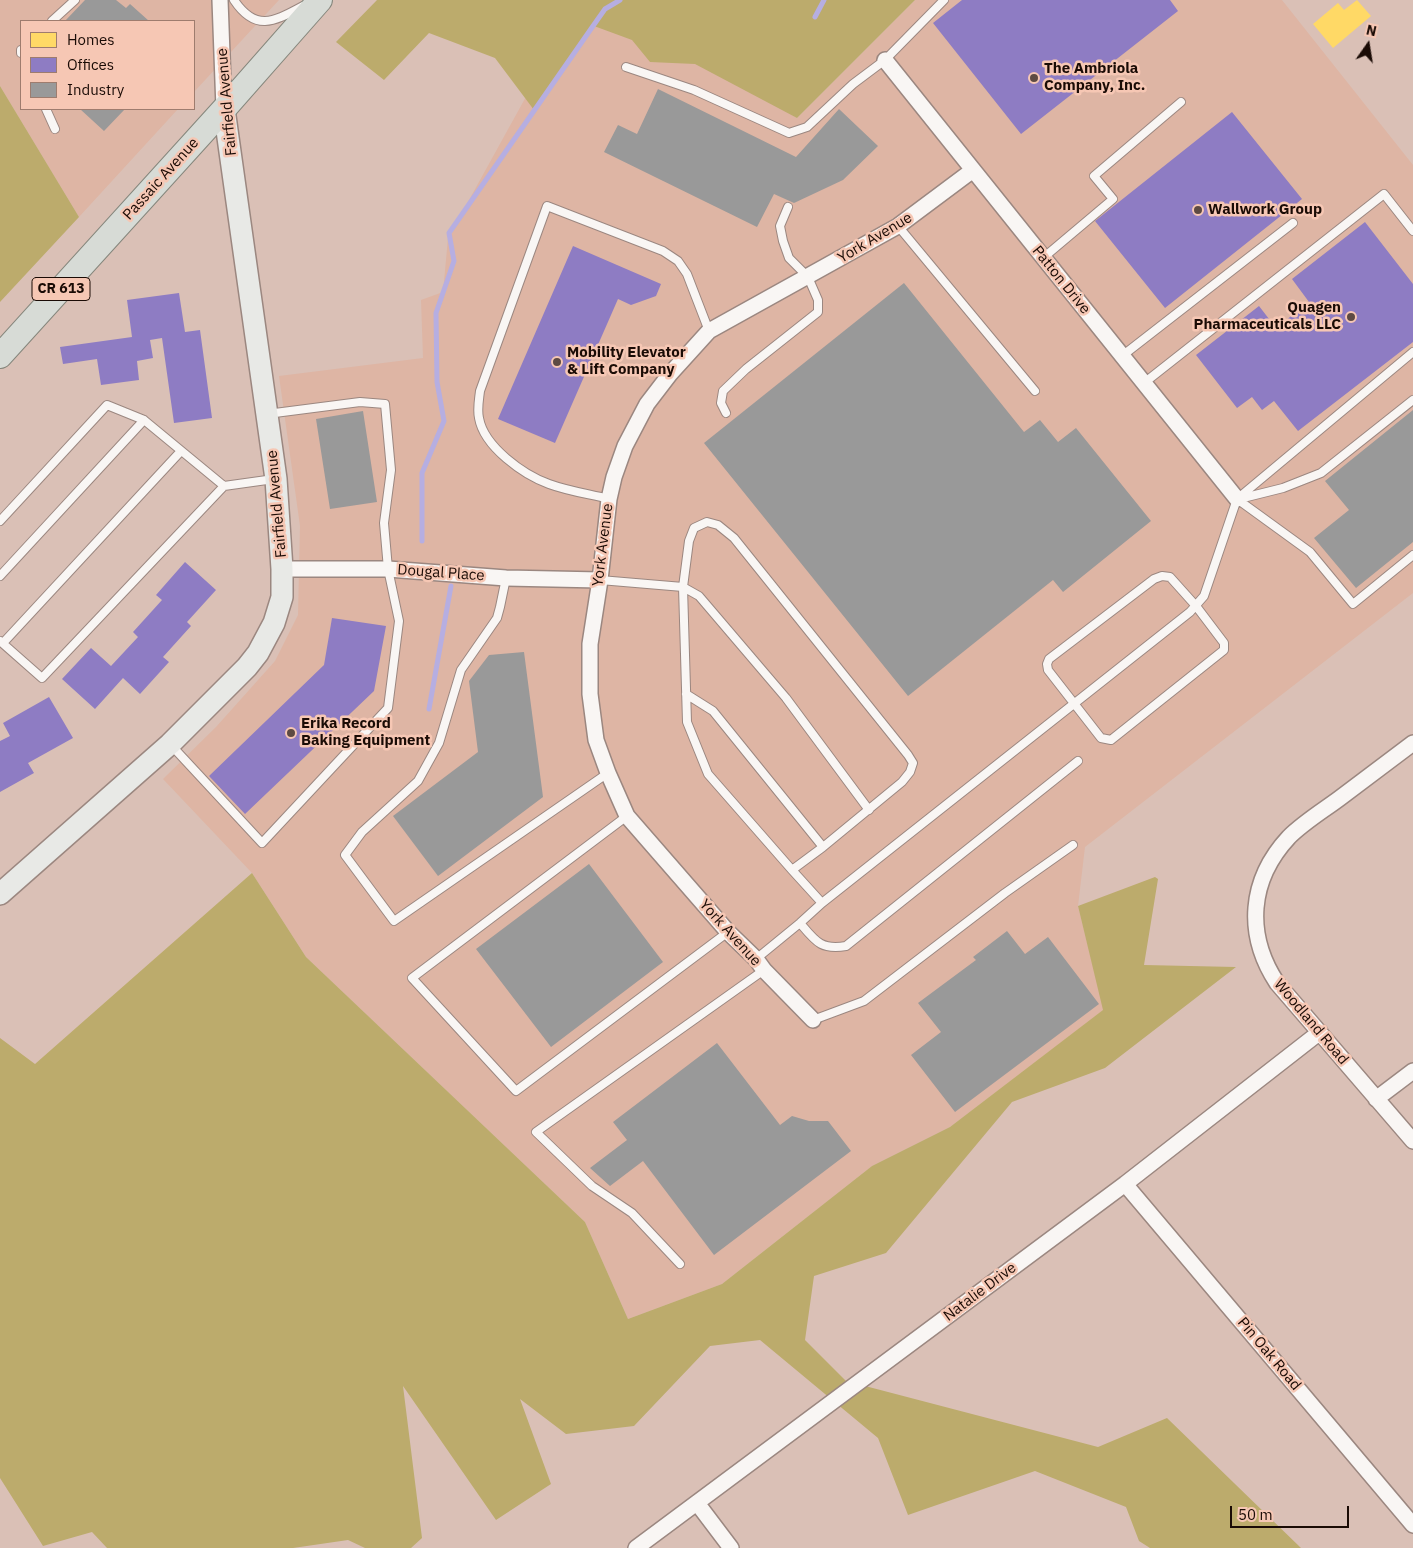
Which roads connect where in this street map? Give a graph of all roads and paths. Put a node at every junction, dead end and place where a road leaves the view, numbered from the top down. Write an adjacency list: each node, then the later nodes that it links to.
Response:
1 (75, 0): 7 (lane)
2 (220, 0): 11 (street, Fairfield Avenue)
3 (234, 0): 4 (lane)
4 (313, 0)
5 (320, 0): 11 (main road, Passaic Avenue / CR 613)
6 (944, 0): 8 (lane)
7 (53, 20)
8 (885, 60): 9 (lane); 14 (street, Patton Drive)
9 (626, 67)
10 (1181, 102): 19 (lane)
11 (224, 109): 23 (main road, Passaic Avenue / CR 613); 29 (street, Fairfield Avenue)
12 (46, 110): 13 (lane)
13 (55, 129)
14 (973, 170): 17 (street, York Avenue); 19 (street, Patton Drive)
15 (788, 207): 20 (lane)
16 (1293, 223): 24 (lane)
17 (898, 226): 20 (street, York Avenue); 26 (lane)
18 (1413, 231): 25 (lane)
19 (1043, 258): 24 (street, Patton Drive)
20 (808, 277): 21 (street, York Avenue); 28 (lane)
21 (709, 331): 34 (street, York Avenue); 34 (lane)
22 (1413, 352): 35 (lane)
23 (0, 356)
24 (1122, 356): 25 (street, Patton Drive)
25 (1144, 383): 35 (street, Patton Drive)
26 (1034, 391)
27 (1413, 400): 35 (lane)
28 (726, 413)
29 (267, 414): 32 (street, Fairfield Avenue); 39 (lane)
30 (144, 420): 31 (lane); 36 (lane); 40 (lane)
31 (181, 450): 33 (lane); 45 (lane)
32 (276, 478): 33 (lane); 38 (street, Fairfield Avenue)
33 (224, 486): 45 (lane)
34 (609, 499): 42 (street, York Avenue)
35 (1237, 499): 37 (lane); 44 (lane)
36 (0, 521)
37 (1413, 555)
38 (282, 569): 39 (street, Dougal Place); 49 (street, Fairfield Avenue)
39 (388, 569): 41 (street, Dougal Place); 49 (lane)
40 (0, 576)
41 (506, 578): 42 (street, Dougal Place); 51 (lane)
42 (600, 580): 43 (lane); 51 (street, York Avenue)
43 (683, 587): 46 (lane); 52 (lane); 52 (lane)
44 (1196, 606): 47 (lane); 47 (lane); 47 (lane)
45 (2, 642)
46 (686, 694): 55 (lane); 56 (lane)
47 (1073, 704): 58 (lane)
48 (1413, 743): 63 (street, Woodland Road)
49 (170, 744): 57 (street, Fairfield Avenue)
50 (1078, 761): 59 (lane)
51 (608, 773): 53 (street, York Avenue)
52 (869, 810): 55 (lane)
53 (627, 816): 60 (street, York Avenue); 60 (lane)
54 (1072, 845): 62 (lane)
55 (823, 847): 56 (lane)
56 (792, 870): 58 (lane)
57 (0, 894)
58 (822, 903): 59 (lane)
59 (800, 923): 61 (lane)
60 (728, 932): 61 (street, York Avenue)
61 (760, 964): 62 (street, York Avenue); 68 (lane)
62 (813, 1020)
63 (1320, 1032): 65 (street, Woodland Road); 67 (street, Natalie Drive)
64 (1413, 1071): 65 (street)
65 (1376, 1099): 66 (street, Woodland Road)
66 (1413, 1141)
67 (1125, 1184): 69 (street, Natalie Drive); 70 (street, Pin Oak Road)
68 (680, 1264)
69 (697, 1503): 71 (street, Natalie Drive); 72 (street)
70 (1413, 1525)
71 (636, 1548)
72 (731, 1548)

